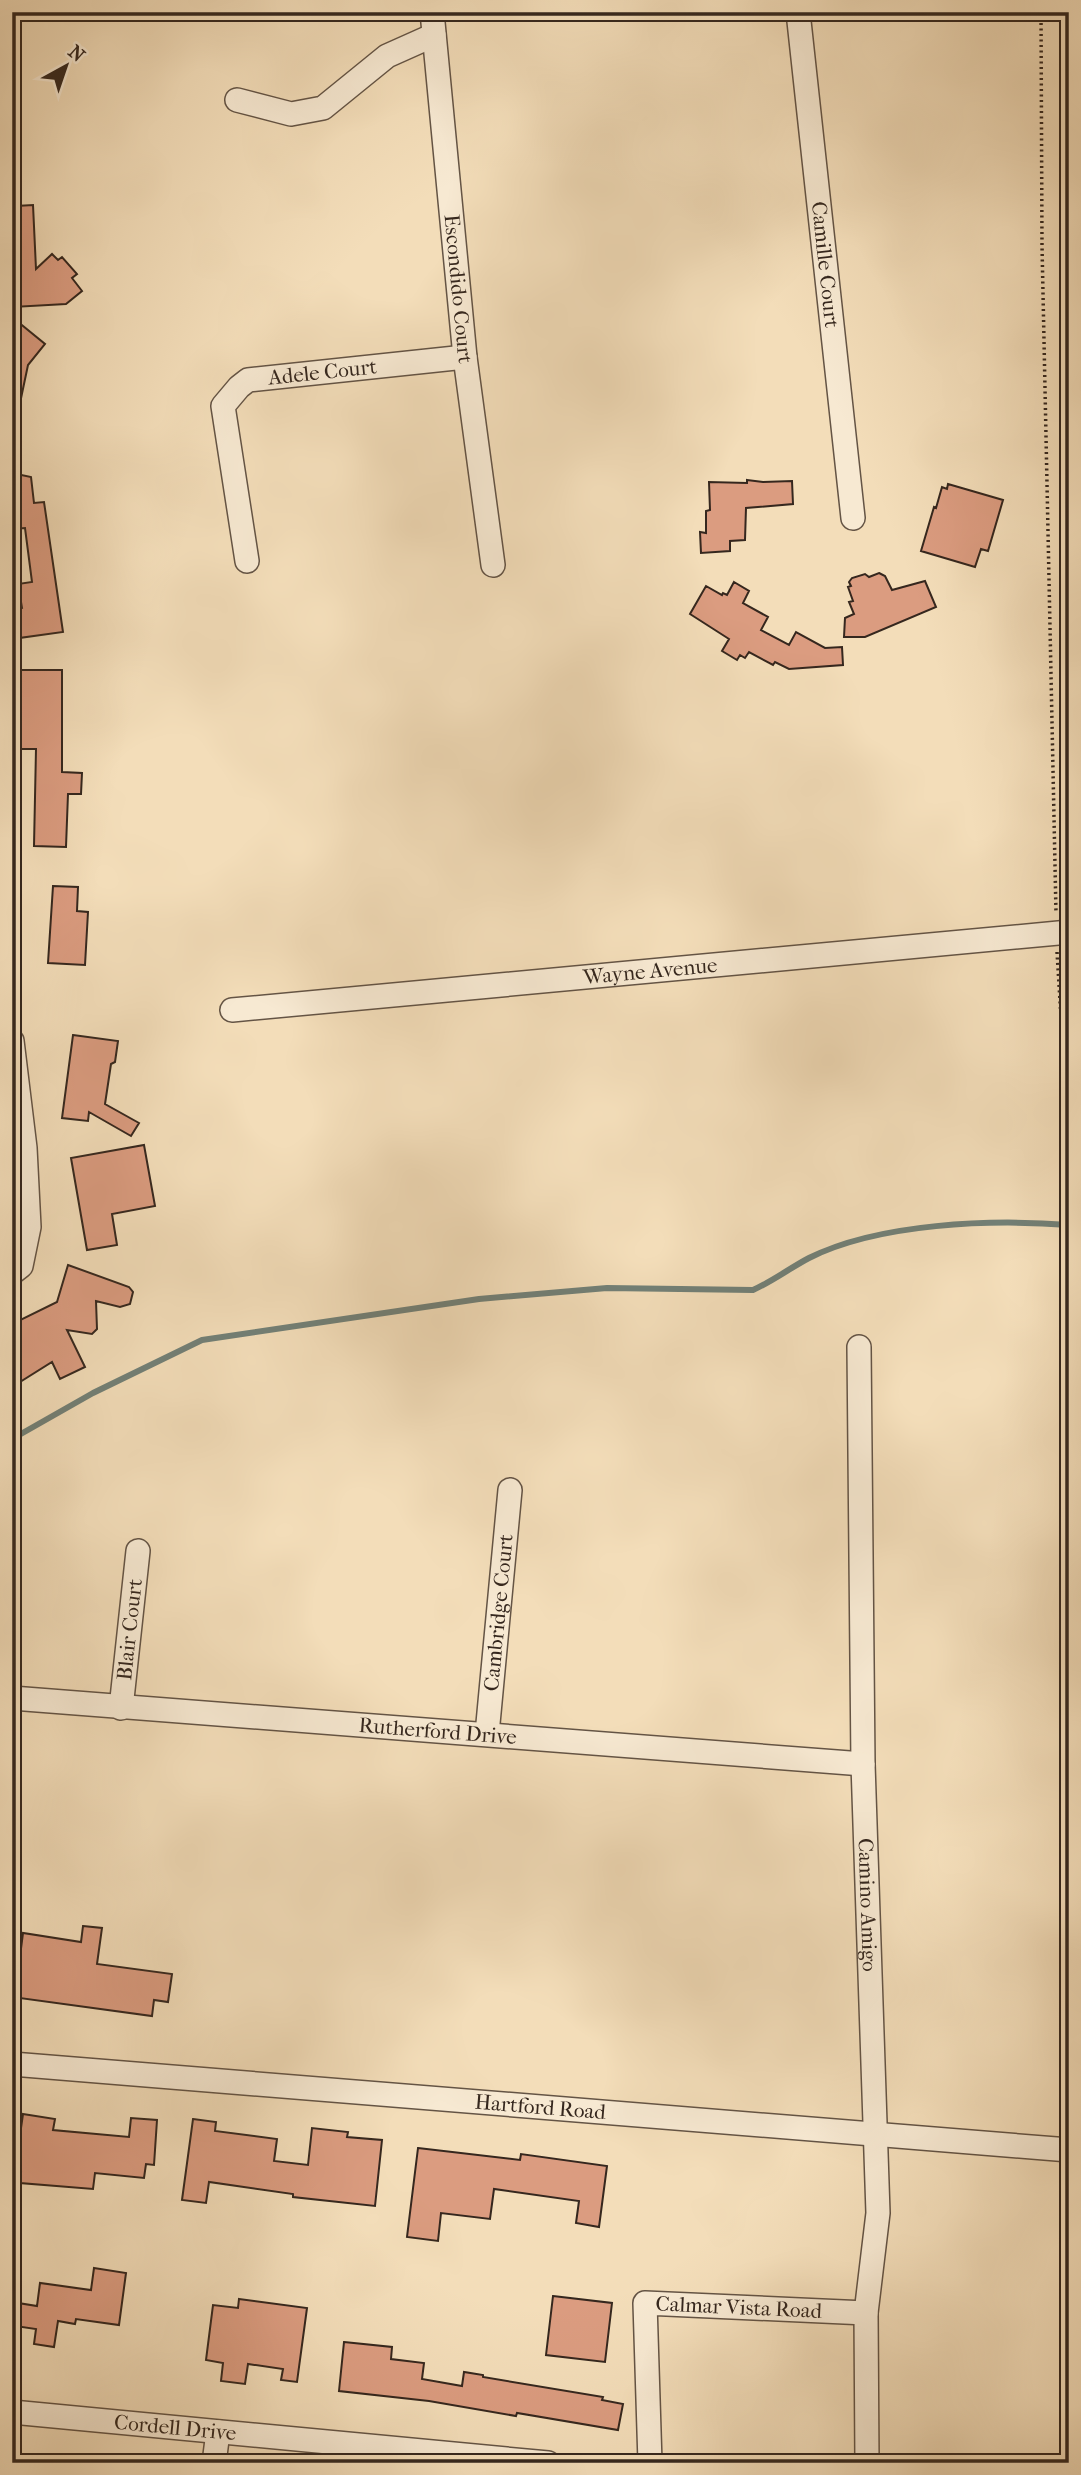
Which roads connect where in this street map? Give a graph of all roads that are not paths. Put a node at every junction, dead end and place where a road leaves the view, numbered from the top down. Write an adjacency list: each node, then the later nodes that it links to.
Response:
1 (798, 12): 5 (street, Camille Court)
2 (433, 24): 3 (street); 4 (street, Escondido Court)
3 (237, 100)
4 (465, 357): 6 (street, Adele Court); 7 (street, Escondido Court)
5 (853, 517)
6 (247, 561)
7 (493, 565)
8 (1063, 933): 9 (street, Wayne Avenue)
9 (232, 1010)
10 (12, 1041): 11 (street)
11 (12, 1273)
12 (859, 1347): 18 (street, Camino Amigo)
13 (510, 1490): 17 (street, Cambridge Court)
14 (138, 1551): 16 (street, Blair Court)
15 (12, 1698): 16 (street, Rutherford Drive)
16 (121, 1708): 17 (street, Rutherford Drive)
17 (487, 1734): 18 (street, Rutherford Drive)
18 (863, 1765): 20 (street, Camino Amigo)
19 (12, 2064): 20 (street, Hartford Road)
20 (875, 2136): 21 (street, Hartford Road); 22 (street, Camino Amigo)
21 (1069, 2150)
22 (866, 2314): 27 (street, Calmar Vista Road); 28 (street, Camino Amigo)
23 (12, 2412): 24 (street, Cordell Drive)
24 (218, 2432): 25 (street); 26 (street, Cordell Drive)
25 (214, 2463)
26 (548, 2463)
27 (650, 2463)
28 (867, 2463)

